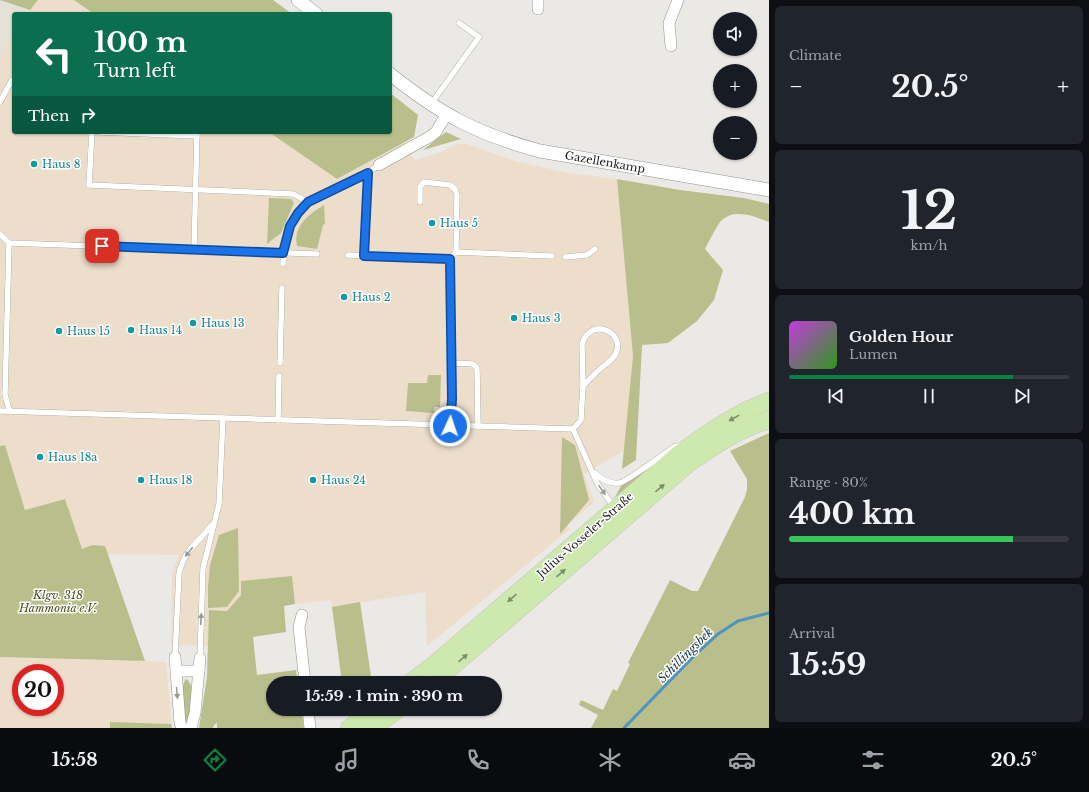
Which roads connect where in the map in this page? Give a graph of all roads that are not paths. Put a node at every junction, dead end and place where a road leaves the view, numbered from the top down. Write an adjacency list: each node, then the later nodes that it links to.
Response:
1 (299, 0): 3 (street)
2 (678, 0): 5 (street)
3 (314, 12)
4 (459, 23): 9 (lane)
5 (671, 46)
6 (392, 76): 9 (street, Gazellenkamp)
7 (12, 80): 8 (lane)
8 (0, 102)
9 (430, 105): 10 (street, Gazellenkamp)
10 (446, 114): 13 (street); 16 (street, Gazellenkamp)
11 (92, 134): 15 (lane)
12 (197, 134): 15 (lane)
13 (380, 166): 14 (lane)
14 (368, 173): 17 (lane); 27 (lane)
15 (196, 190): 17 (lane); 22 (lane)
16 (769, 190)
17 (308, 202): 24 (lane)
18 (420, 202): 23 (lane)
19 (0, 234): 20 (lane)
20 (5, 241): 22 (lane); 39 (lane)
21 (595, 248): 29 (lane)
22 (194, 250): 24 (lane)
23 (456, 252): 28 (lane); 30 (lane)
24 (283, 253): 25 (lane); 31 (lane)
25 (318, 254)
26 (348, 255): 27 (lane)
27 (364, 256): 30 (lane)
28 (552, 256)
29 (565, 257)
30 (450, 259): 33 (lane)
31 (283, 264)
32 (282, 288): 34 (lane)
33 (451, 363): 43 (lane); 44 (lane)
34 (280, 364)
35 (279, 376): 41 (lane)
36 (583, 386): 36 (lane); 45 (lane)
37 (769, 401): 46 (main road, Julius-Vosseler-Straße, one-way to 46)
38 (0, 412): 39 (lane)
39 (10, 412): 40 (lane)
40 (223, 418): 41 (lane); 49 (lane)
41 (278, 420): 43 (lane)
42 (769, 420): 57 (main road, Julius-Vosseler-Straße, one-way to 42)
43 (450, 426): 44 (lane)
44 (478, 427): 45 (lane)
45 (573, 429): 47 (lane)
46 (697, 440): 47 (lane); 48 (main road, Julius-Vosseler-Straße)
47 (592, 470): 48 (lane, one-way to 48)
48 (616, 508): 56 (main road, Julius-Vosseler-Straße, one-way to 56)
49 (214, 522): 51 (lane, one-way to 51); 52 (lane, one-way to 49)
50 (302, 615): 55 (street)
51 (175, 657): 53 (street)
52 (200, 658): 54 (street)
53 (176, 671): 54 (street); 61 (street, one-way to 61)
54 (199, 671): 62 (street)
55 (304, 676)
56 (419, 676)
57 (441, 676)
58 (309, 716): 63 (street)
59 (365, 716): 64 (main road)
60 (389, 716): 65 (main road)
61 (182, 728)
62 (191, 728)
63 (310, 728)
64 (348, 728)
65 (372, 728)

